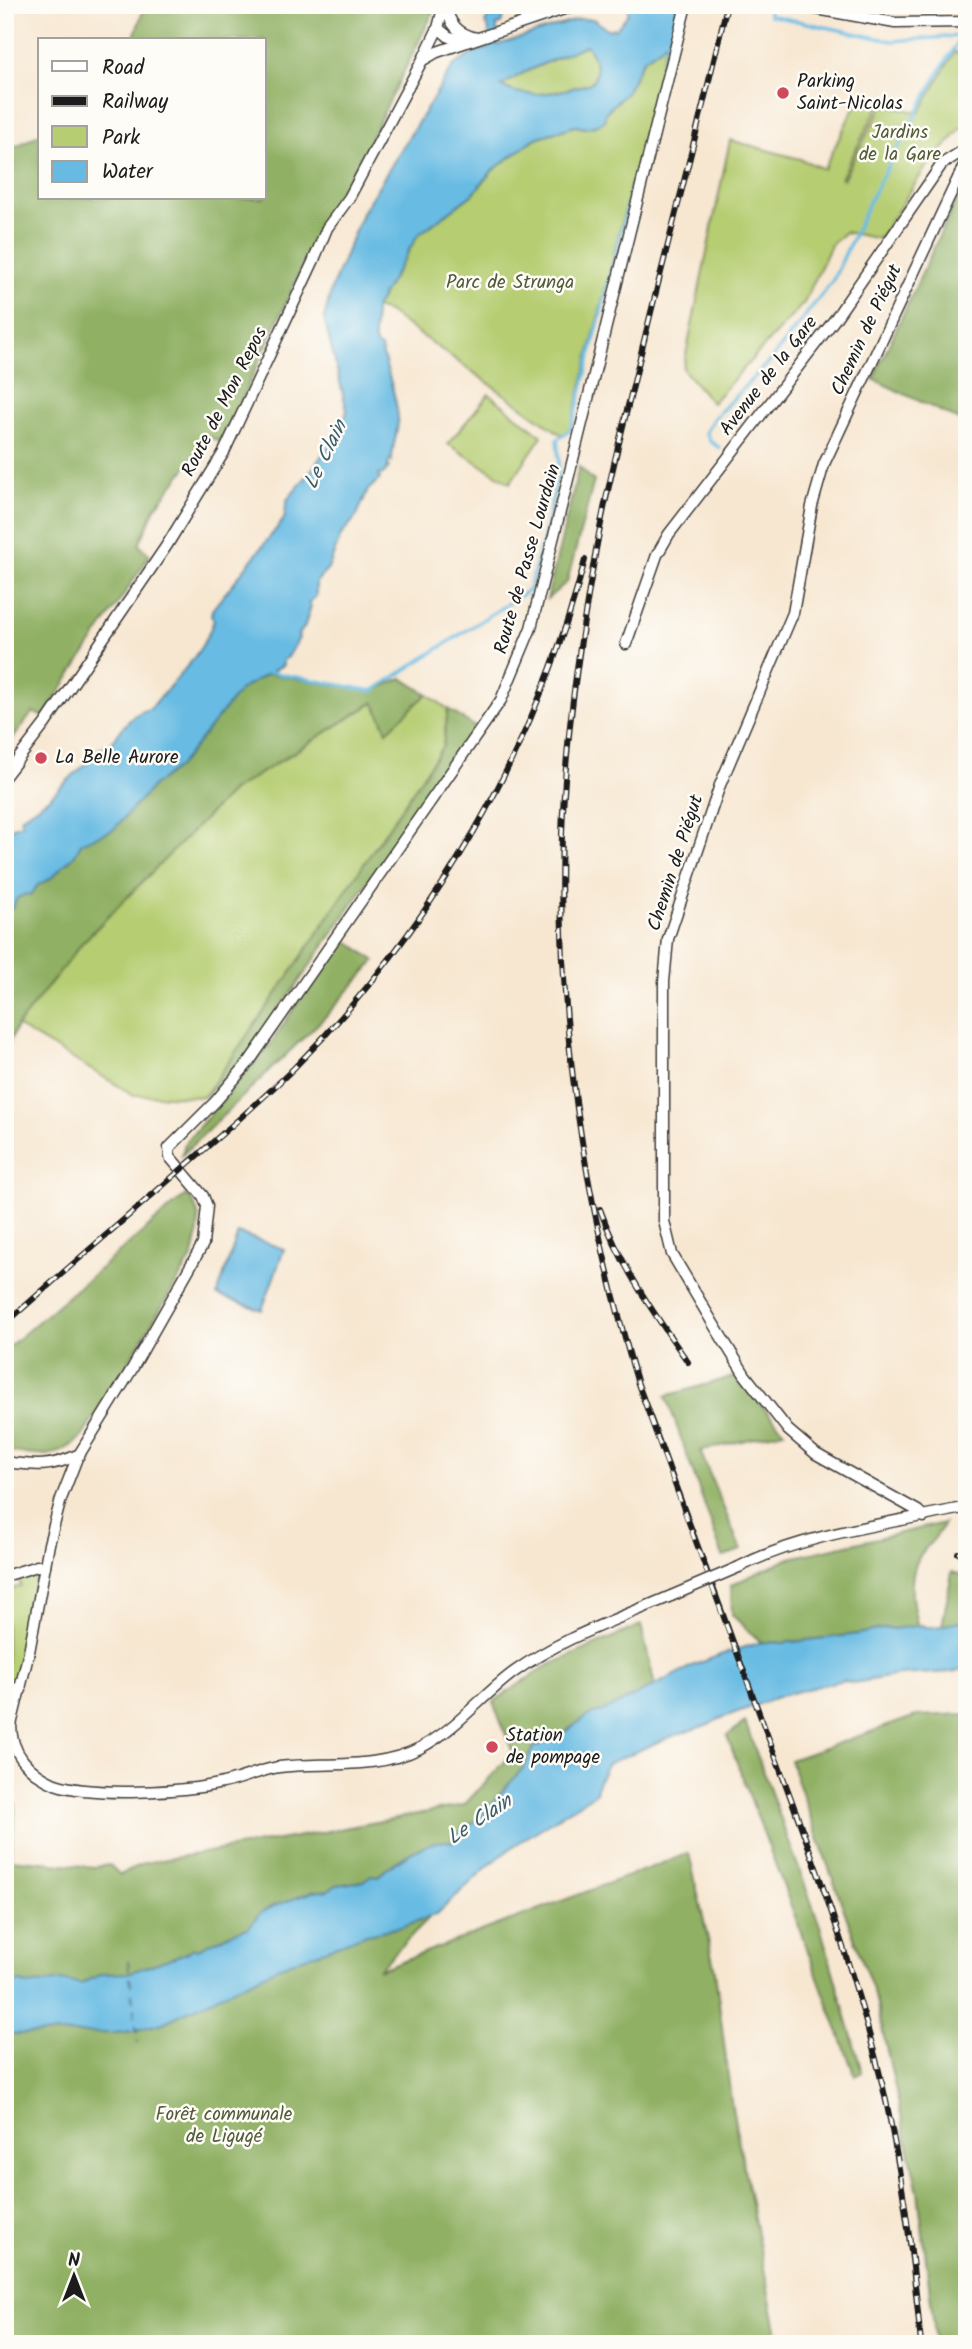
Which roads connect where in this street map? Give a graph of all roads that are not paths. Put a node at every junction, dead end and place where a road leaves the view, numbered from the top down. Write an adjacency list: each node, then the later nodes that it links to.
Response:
1 (445, 5): 6 (street, Route de Mon Repos); 7 (street)
2 (576, 5): 7 (street)
3 (686, 5): 13 (street, Route de Passe Lourdain)
4 (794, 5): 5 (street)
5 (967, 22)
6 (438, 28): 7 (street); 8 (street, Route de Mon Repos)
7 (477, 38): 8 (street)
8 (422, 62): 12 (street, Route de Mon Repos)
9 (967, 148): 11 (street, Avenue de la Gare)
10 (967, 159): 16 (street, Chemin de Piégut)
11 (626, 644)
12 (5, 776)
13 (80, 1453): 14 (street); 17 (street)
14 (5, 1462)
15 (967, 1507): 16 (street)
16 (924, 1517): 20 (street, bridge)
17 (45, 1566): 18 (street); 20 (street)
18 (5, 1576)
19 (5, 1686): 20 (street)
20 (21, 1690)

